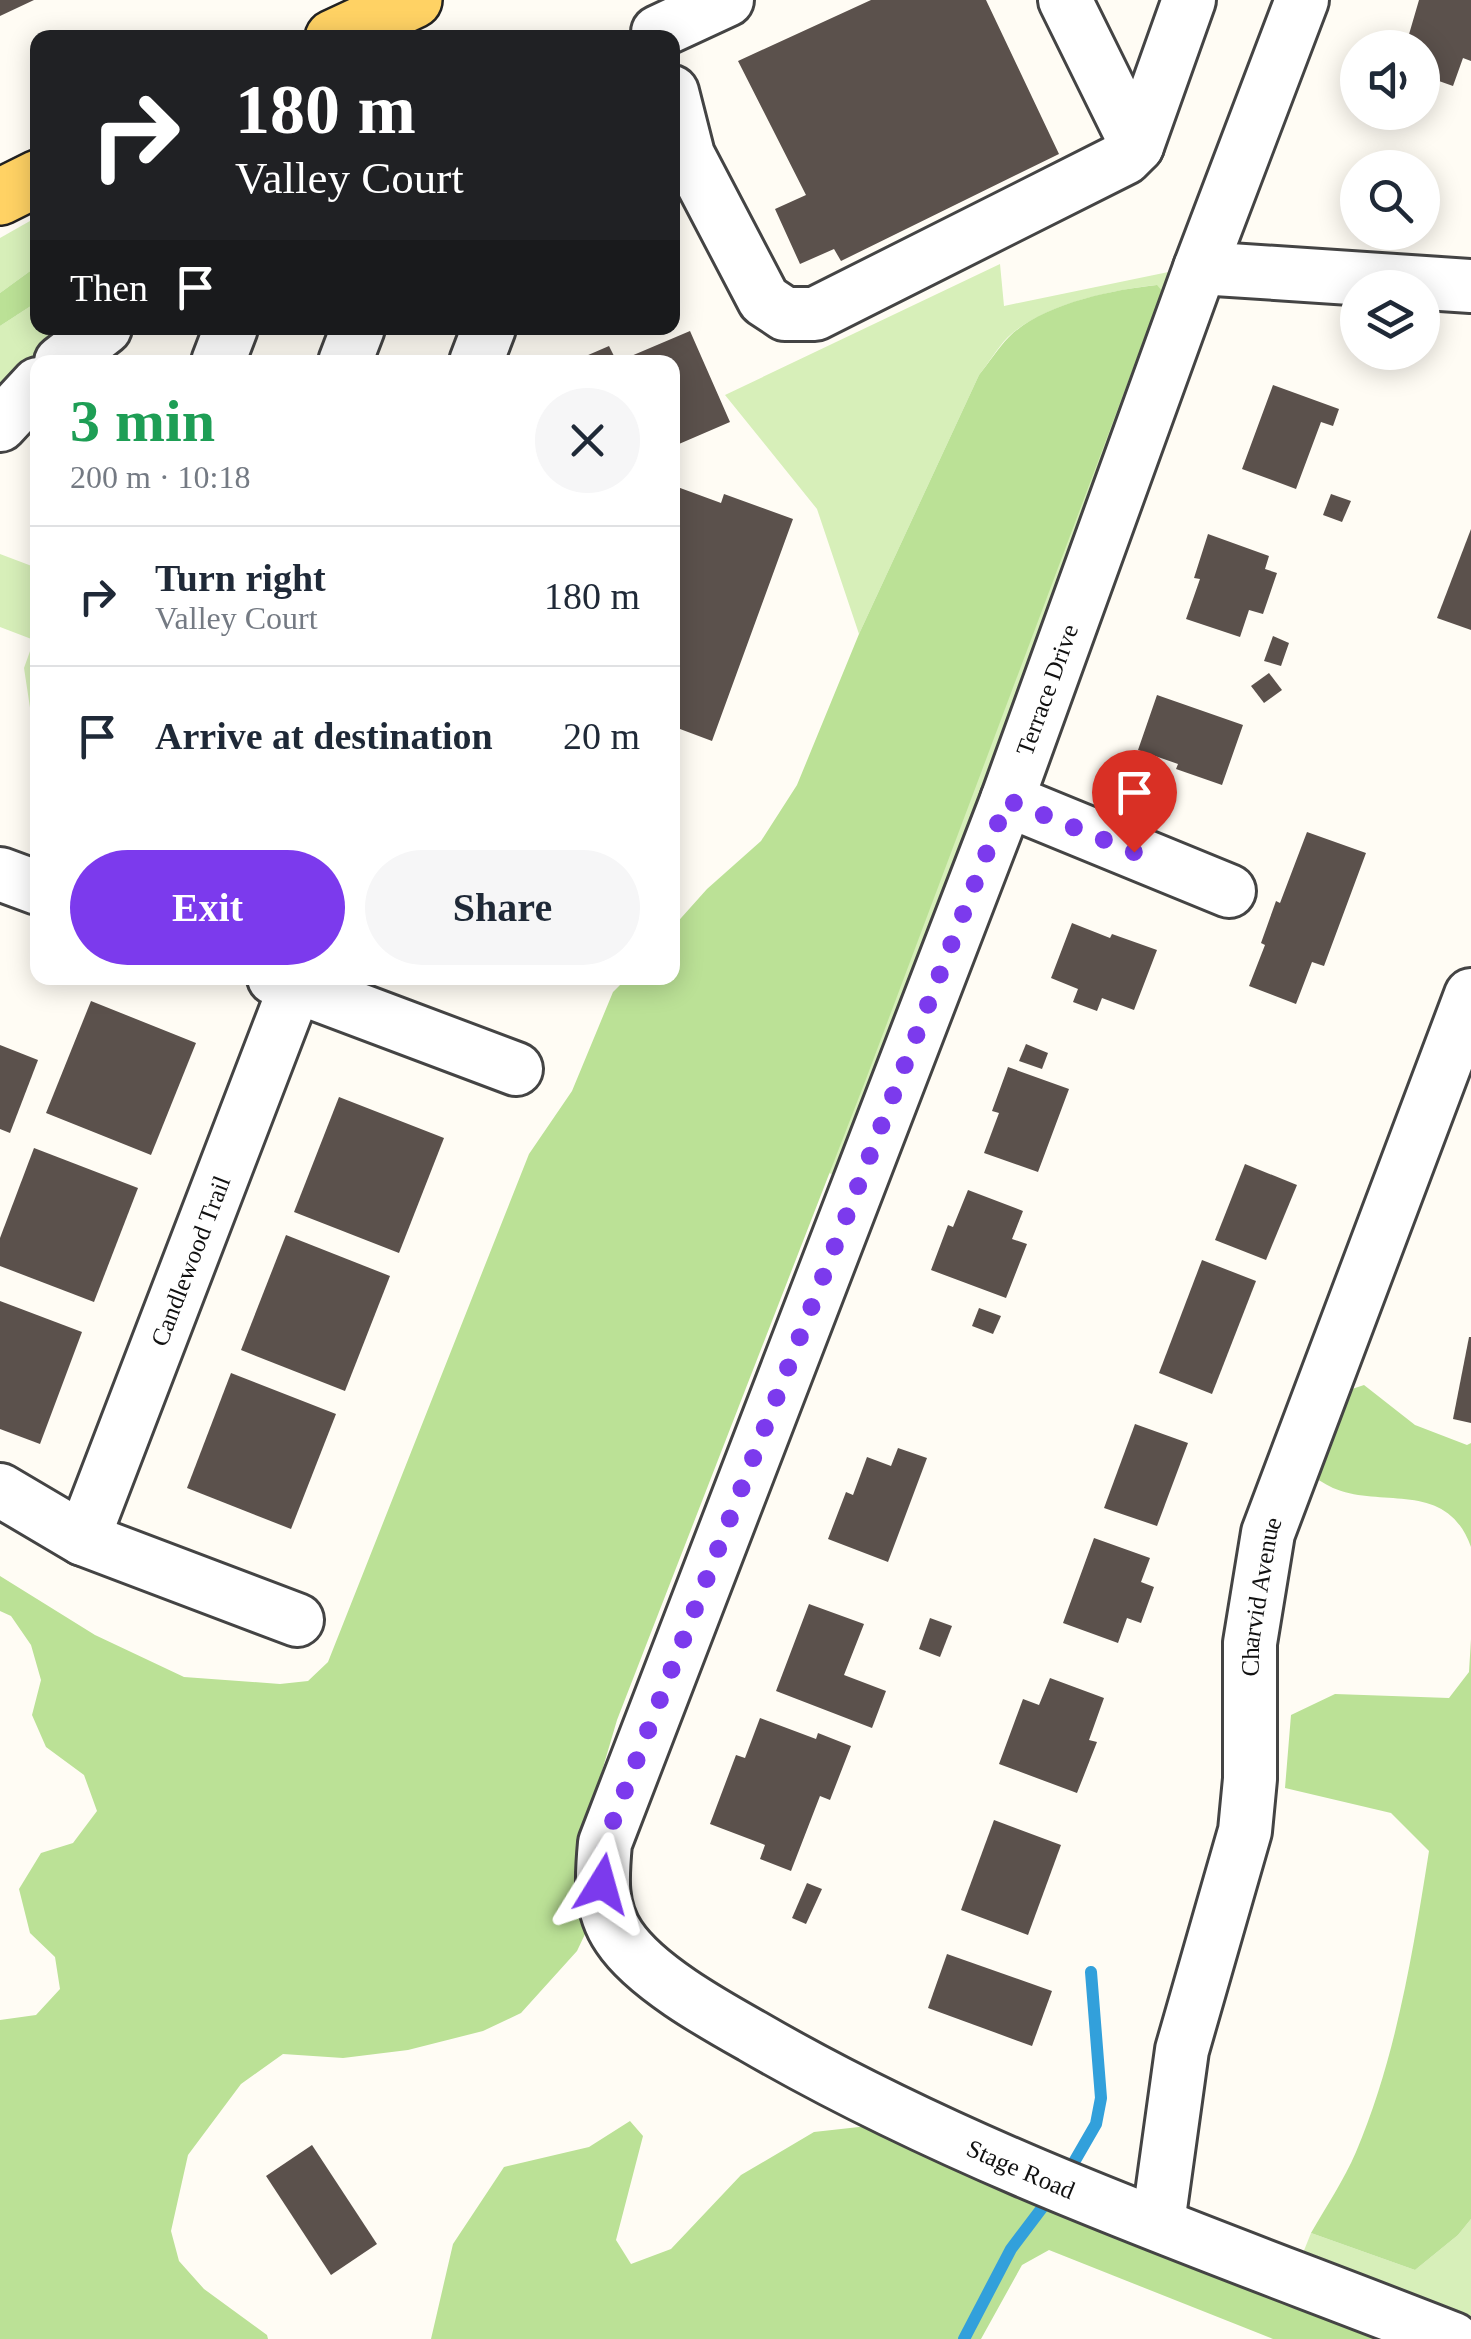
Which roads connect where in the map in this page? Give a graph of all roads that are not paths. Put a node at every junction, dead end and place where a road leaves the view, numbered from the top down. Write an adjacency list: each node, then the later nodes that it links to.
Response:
1 (727, 0): 5 (street)
2 (1065, 0): 7 (street)
3 (1189, 0): 7 (street)
4 (1302, 0): 10 (street, Terrace Drive)
5 (653, 23)
6 (680, 124): 7 (street)
7 (1137, 146)
8 (30, 182): 9 (main road)
9 (0, 196)
10 (1200, 268): 11 (street); 16 (street, Terrace Drive)
11 (1471, 286)
12 (96, 335): 13 (street)
13 (71, 355)
14 (30, 393): 15 (street)
15 (0, 425)
16 (1007, 800): 19 (street); 27 (street, Terrace Drive)
17 (0, 874): 18 (street)
18 (30, 885)
19 (1229, 891)
20 (284, 985): 25 (street, Candlewood Trail)
21 (293, 985): 23 (street)
22 (1471, 995): 28 (street, Charvid Avenue)
23 (516, 1069)
24 (0, 1490): 25 (street)
25 (82, 1539): 26 (street)
26 (296, 1620)
27 (620, 1939): 28 (street, Stage Road)
28 (1158, 2223): 29 (street, Stage Road)
29 (1453, 2339)

